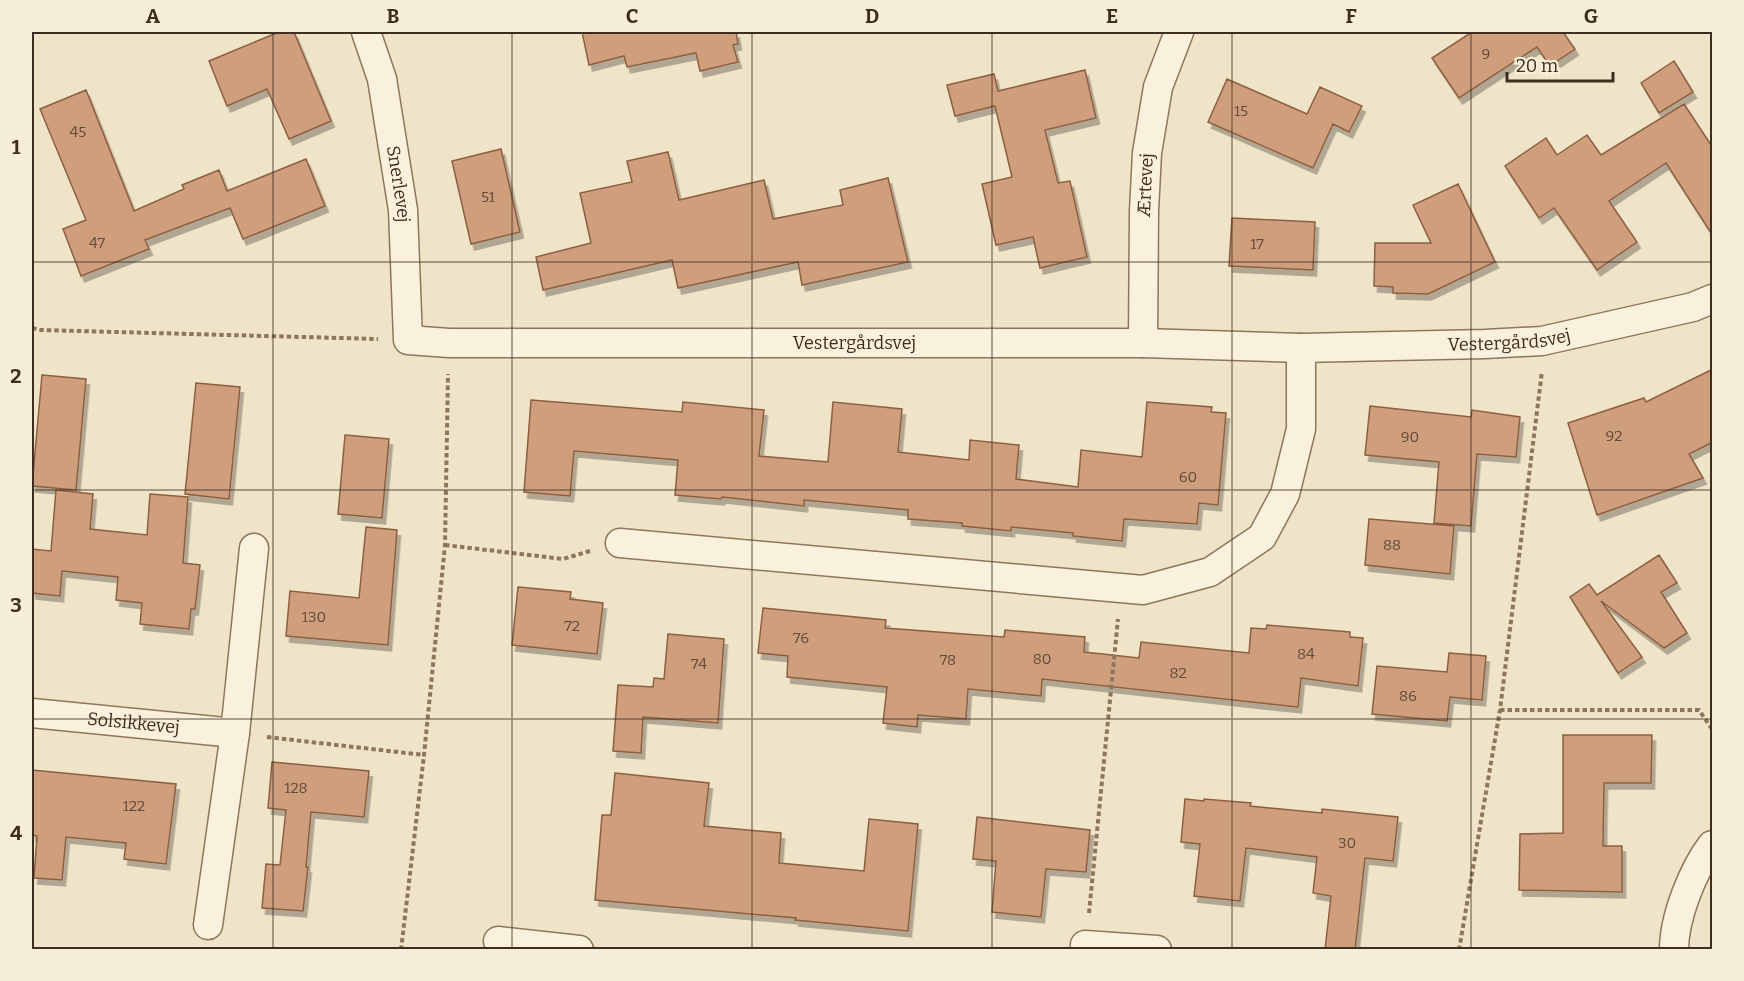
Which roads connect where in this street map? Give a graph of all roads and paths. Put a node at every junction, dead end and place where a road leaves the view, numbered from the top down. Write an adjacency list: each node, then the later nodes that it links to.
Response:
1 (366, 32): 5 (street, Snerlevej)
2 (1179, 32): 8 (street, Ærtevej)
3 (1713, 299): 6 (street, Vestergårdsvej)
4 (32, 328): 5 (path)
5 (408, 340): 7 (street, Vestergårdsvej)
6 (1542, 341): 9 (street, Vestergårdsvej); 14 (path)
7 (449, 343): 8 (street, Vestergårdsvej); 11 (path)
8 (1143, 344): 9 (street, Vestergårdsvej)
9 (1301, 348): 13 (street)
10 (620, 543): 11 (path); 13 (street)
11 (445, 545): 18 (path)
12 (254, 548): 17 (street)
13 (1120, 589): 22 (path)
14 (1500, 710): 16 (path); 26 (path)
15 (32, 712): 17 (street, Solsikkevej)
16 (1713, 729)
17 (235, 733): 18 (path); 20 (street)
18 (424, 755): 23 (path)
19 (1713, 845): 27 (street)
20 (208, 926)
21 (498, 941): 24 (street)
22 (1085, 947): 25 (street)
23 (400, 950)
24 (579, 950)
25 (1157, 950)
26 (1459, 950)
27 (1674, 950)

